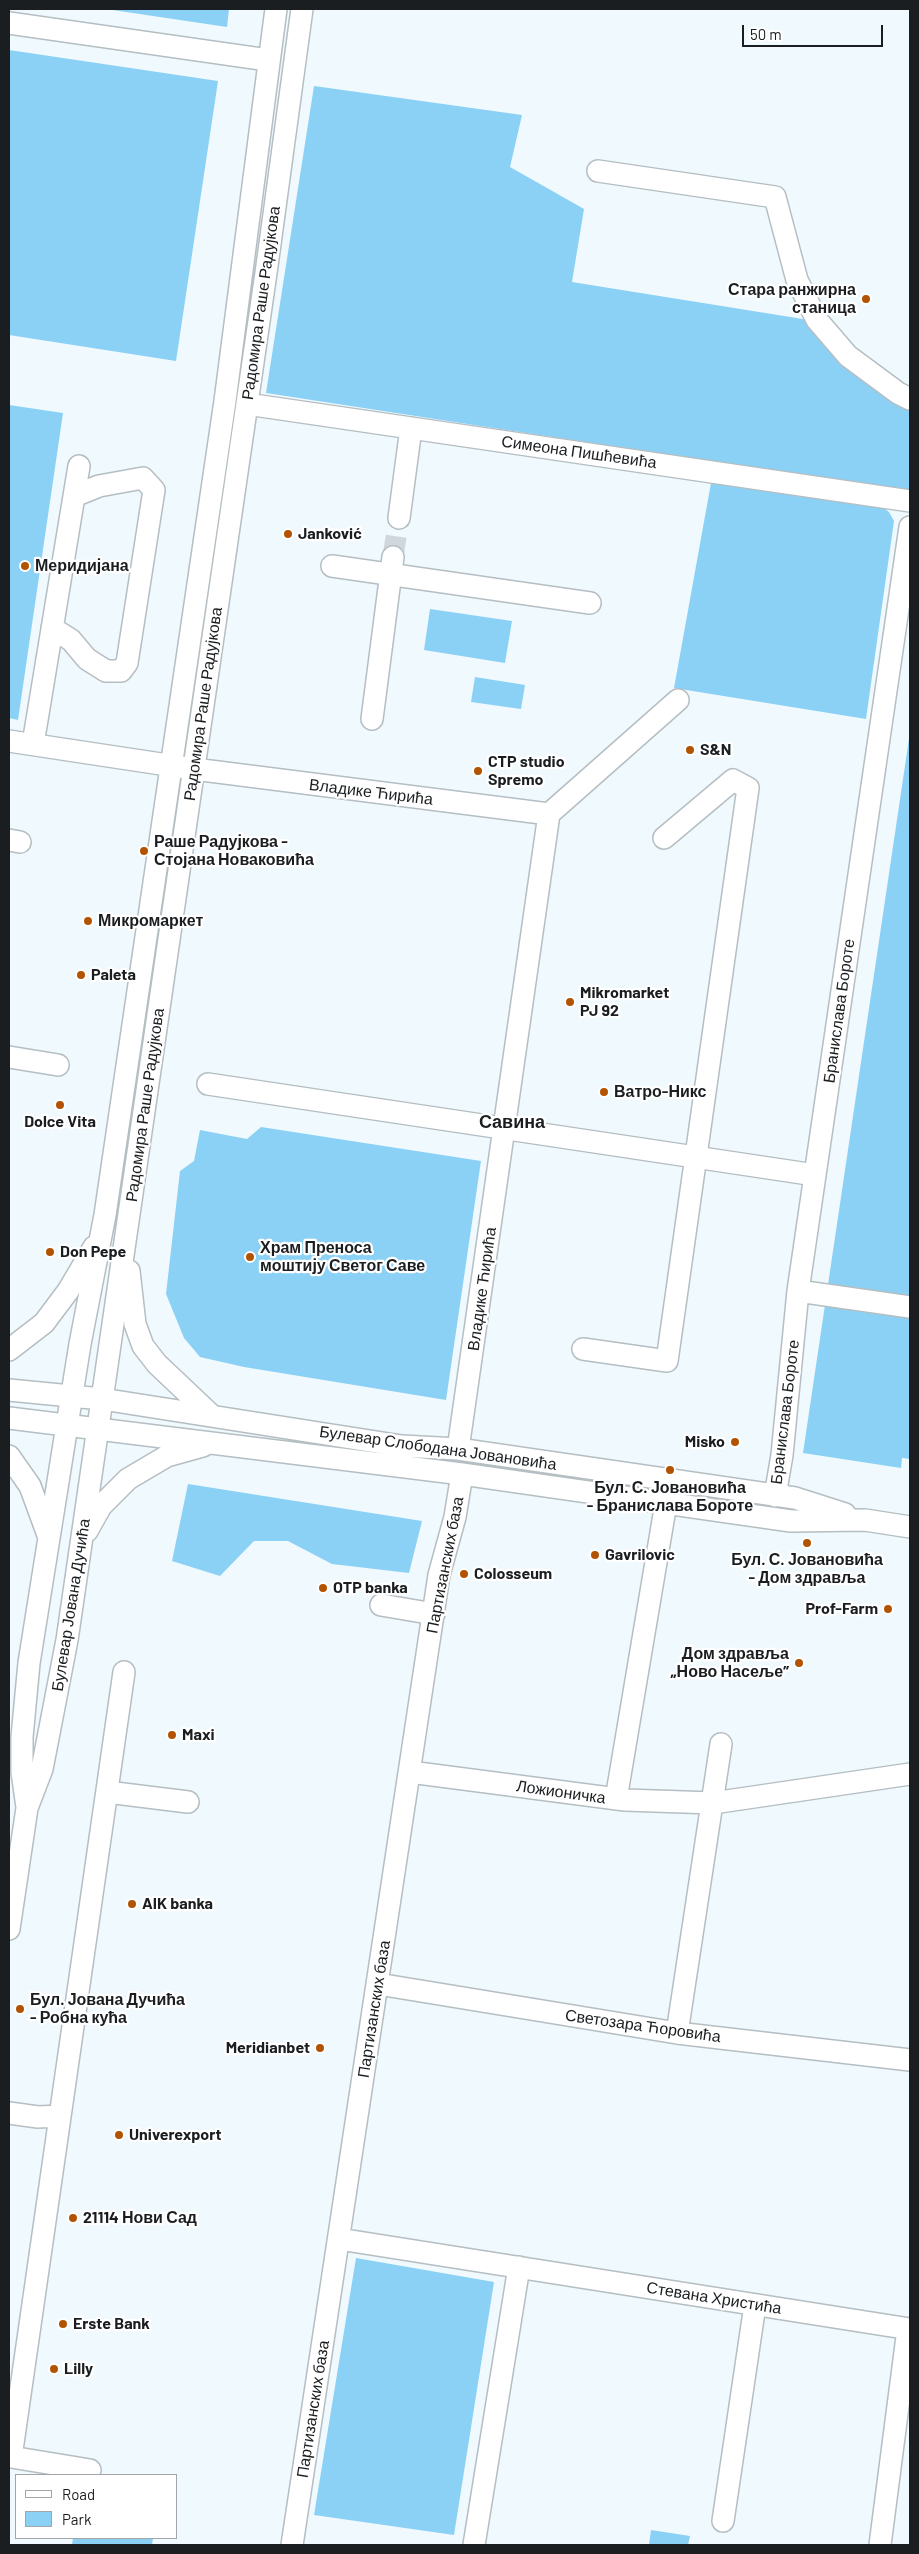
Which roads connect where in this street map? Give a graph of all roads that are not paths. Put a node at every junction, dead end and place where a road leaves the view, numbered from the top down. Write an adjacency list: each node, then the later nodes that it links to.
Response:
1 (276, 9): 4 (street, Радомира Раше Радујкова)
2 (302, 9): 7 (street, Радомира Раше Радујкова)
3 (9, 23): 4 (street)
4 (268, 60): 22 (street, Радомира Раше Радујкова)
5 (598, 171): 6 (street)
6 (910, 399)
7 (247, 404): 8 (street, Симеона Пишћевића); 23 (street, Радомира Раше Радујкова)
8 (412, 428): 11 (street, Симеона Пишћевића); 12 (street)
9 (79, 466): 10 (street)
10 (74, 496): 17 (street); 17 (street)
11 (910, 501)
12 (399, 518)
13 (910, 527): 31 (street, Бранислава Бороте)
14 (332, 566): 15 (street)
15 (392, 566): 16 (street); 19 (street)
16 (590, 603)
17 (52, 628): 21 (street)
18 (678, 700): 24 (street)
19 (372, 719)
20 (9, 741): 21 (street, Владике Ћирића)
21 (32, 744): 22 (street, Владике Ћирића)
22 (170, 766): 23 (street, Владике Ћирића); 32 (street, Радомира Раше Радујкова)
23 (194, 769): 24 (street, Владике Ћирића); 33 (street, Радомира Раше Радујкова)
24 (549, 814): 29 (street, Владике Ћирића)
25 (664, 838): 30 (street)
26 (9, 1057): 27 (street)
27 (58, 1065)
28 (208, 1084): 29 (street)
29 (506, 1128): 30 (street); 46 (street, Владике Ћирића)
30 (696, 1156): 31 (street); 36 (street)
31 (815, 1175): 34 (street, Бранислава Бороте)
32 (103, 1227): 37 (street); 39 (street, Радомира Раше Радујкова)
33 (127, 1230): 40 (street, Радомира Раше Радујкова); 41 (street)
34 (798, 1291): 35 (street); 49 (street, Бранислава Бороте)
35 (910, 1306)
36 (584, 1349)
37 (9, 1350)
38 (9, 1390): 39 (street, Булевар Слободана Јовановића)
39 (73, 1397): 40 (street, Булевар Слободана Јовановића); 43 (street, Булевар Јована Дучића)
40 (102, 1399): 41 (street, Булевар Слободана Јовановића); 44 (street, Булевар Јована Дучића)
41 (212, 1416): 46 (street, Булевар Слободана Јовановића)
42 (9, 1418): 43 (street, Булевар Слободана Јовановића)
43 (69, 1426): 44 (street, Булевар Слободана Јовановића); 53 (street, Булевар Јована Дучића)
44 (99, 1430): 45 (street, Булевар Слободана Јовановића); 54 (street, Булевар Јована Дучића)
45 (211, 1444): 48 (street, Булевар Слободана Јовановића); 54 (street)
46 (458, 1450): 49 (street, Булевар Слободана Јовановића)
47 (9, 1456): 53 (street)
48 (462, 1474): 50 (street, Булевар Слободана Јовановића); 56 (street, Партизанских база)
49 (775, 1496): 51 (street, Булевар Слободана Јовановића)
50 (666, 1503): 51 (street, Булевар Слободана Јовановића); 62 (street)
51 (865, 1520): 52 (street, Булевар Слободана Јовановића)
52 (910, 1527)
53 (49, 1538): 65 (street, Булевар Јована Дучића)
54 (82, 1540): 65 (street, Булевар Јована Дучића)
55 (381, 1606): 56 (street)
56 (434, 1614): 59 (street, Партизанских база)
57 (124, 1672): 61 (street)
58 (721, 1744): 64 (street)
59 (410, 1772): 62 (street, Ложионичка); 67 (street, Партизанских база)
60 (910, 1774): 64 (street, Ложионичка)
61 (106, 1792): 63 (street); 71 (street)
62 (616, 1799): 64 (street, Ложионичка)
63 (188, 1802)
64 (713, 1803): 68 (street)
65 (27, 1808): 66 (street, Булевар Јована Дучића)
66 (9, 1929)
67 (378, 1984): 68 (street, Светозара Ћоровића); 72 (street, Партизанских база)
68 (678, 2033): 69 (street, Светозара Ћоровића)
69 (910, 2060)
70 (9, 2114): 71 (street)
71 (59, 2116): 76 (street)
72 (339, 2238): 73 (street, Стевана Христића); 79 (street, Партизанских база)
73 (519, 2267): 74 (street, Стевана Христића); 78 (street)
74 (755, 2305): 75 (street, Стевана Христића); 77 (street)
75 (909, 2329): 80 (street)
76 (90, 2470)
77 (723, 2521)
78 (475, 2539)
79 (292, 2545)
80 (880, 2545)

